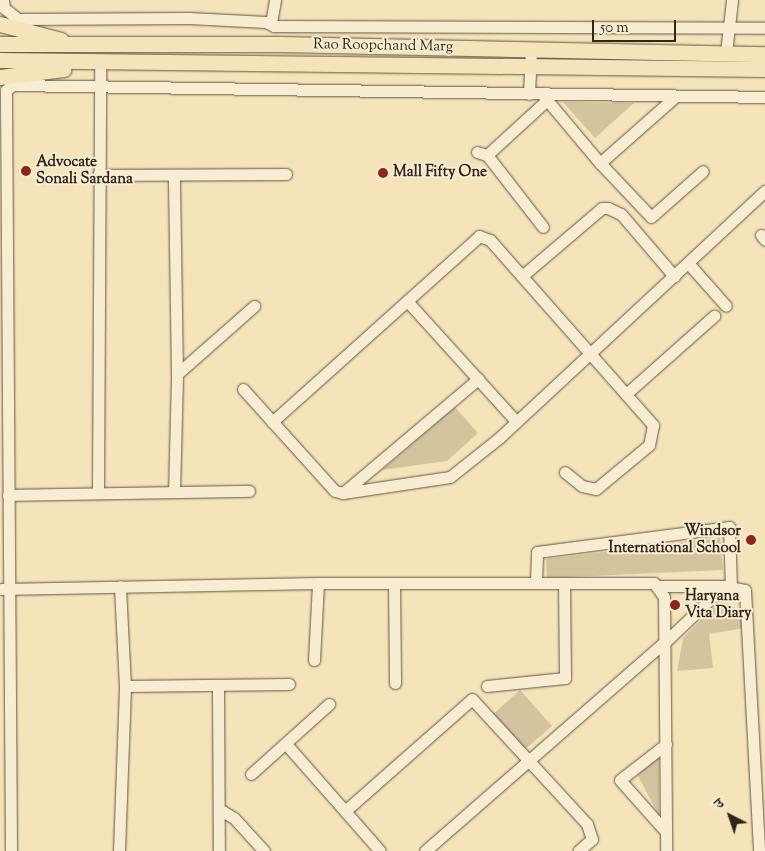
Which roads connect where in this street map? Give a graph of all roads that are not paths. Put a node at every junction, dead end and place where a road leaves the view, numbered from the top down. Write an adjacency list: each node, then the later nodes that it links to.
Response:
1 (3, 0): 5 (street)
2 (275, 0): 5 (street)
3 (732, 0): 6 (street)
4 (0, 24): 10 (main road)
5 (272, 25): 6 (street); 9 (street)
6 (731, 27): 7 (street); 12 (street)
7 (765, 28)
8 (0, 44): 10 (main road, Rao Roopchand Marg)
9 (280, 44): 10 (main road, Rao Roopchand Marg); 11 (main road, Rao Roopchand Marg)
10 (78, 46)
11 (531, 50): 12 (main road, Rao Roopchand Marg); 17 (street)
12 (726, 53): 13 (main road, Rao Roopchand Marg)
13 (765, 54)
14 (0, 60): 15 (main road, Rao Roopchand Marg)
15 (84, 61): 16 (main road, Rao Roopchand Marg); 19 (main road)
16 (100, 61): 17 (main road, Rao Roopchand Marg); 20 (street)
17 (530, 66): 18 (main road, Rao Roopchand Marg); 21 (street)
18 (765, 69)
19 (0, 77)
20 (98, 87): 21 (street); 28 (street); 31 (street)
21 (529, 94): 23 (street)
22 (676, 96): 23 (street); 24 (street); 25 (street)
23 (544, 97): 25 (street); 32 (street)
24 (765, 98)
25 (600, 163): 26 (street)
26 (703, 171)
27 (286, 174): 29 (street)
28 (98, 175): 29 (street); 50 (street)
29 (174, 176): 41 (street)
30 (765, 191): 33 (street)
31 (3, 193): 52 (street)
32 (543, 226)
33 (688, 263): 35 (street); 38 (street)
34 (522, 276): 35 (street); 36 (street); 40 (street)
35 (674, 276): 40 (street)
36 (407, 301): 42 (street); 46 (street)
37 (254, 306): 41 (street)
38 (726, 306)
39 (714, 316): 44 (street)
40 (590, 353): 44 (street); 45 (street)
41 (177, 374): 49 (street)
42 (478, 379): 45 (street); 51 (street)
43 (244, 390): 46 (street)
44 (626, 394): 47 (street)
45 (516, 421): 51 (street)
46 (272, 422): 51 (street)
47 (565, 472)
48 (249, 491): 49 (street)
49 (174, 492): 50 (street)
50 (98, 493): 52 (street)
51 (343, 493)
52 (8, 495): 60 (street)
53 (318, 583): 54 (street); 57 (street); 62 (street)
54 (394, 583): 55 (street); 63 (street)
55 (536, 583): 56 (street); 59 (street)
56 (564, 583): 58 (street); 67 (street)
57 (120, 586): 60 (street); 65 (street)
58 (658, 586): 59 (street); 61 (street)
59 (728, 587): 61 (street); 73 (street)
60 (3, 589): 77 (street)
61 (665, 642): 70 (street); 71 (street)
62 (314, 660)
63 (395, 683)
64 (289, 684): 66 (street)
65 (125, 686): 66 (street); 78 (street)
66 (218, 686): 74 (street)
67 (486, 686)
68 (329, 704): 69 (street)
69 (286, 744): 72 (street); 75 (street)
70 (666, 744): 76 (street); 76 (street)
71 (527, 761): 75 (street); 82 (street); 83 (street)
72 (251, 774)
73 (761, 798): 85 (street)
74 (219, 809): 79 (street); 80 (street)
75 (345, 811): 81 (street)
76 (666, 832): 84 (street)
77 (11, 851)
78 (119, 851)
79 (219, 851)
80 (264, 851)
81 (380, 851)
82 (424, 851)
83 (578, 851)
84 (666, 851)
85 (759, 851)

